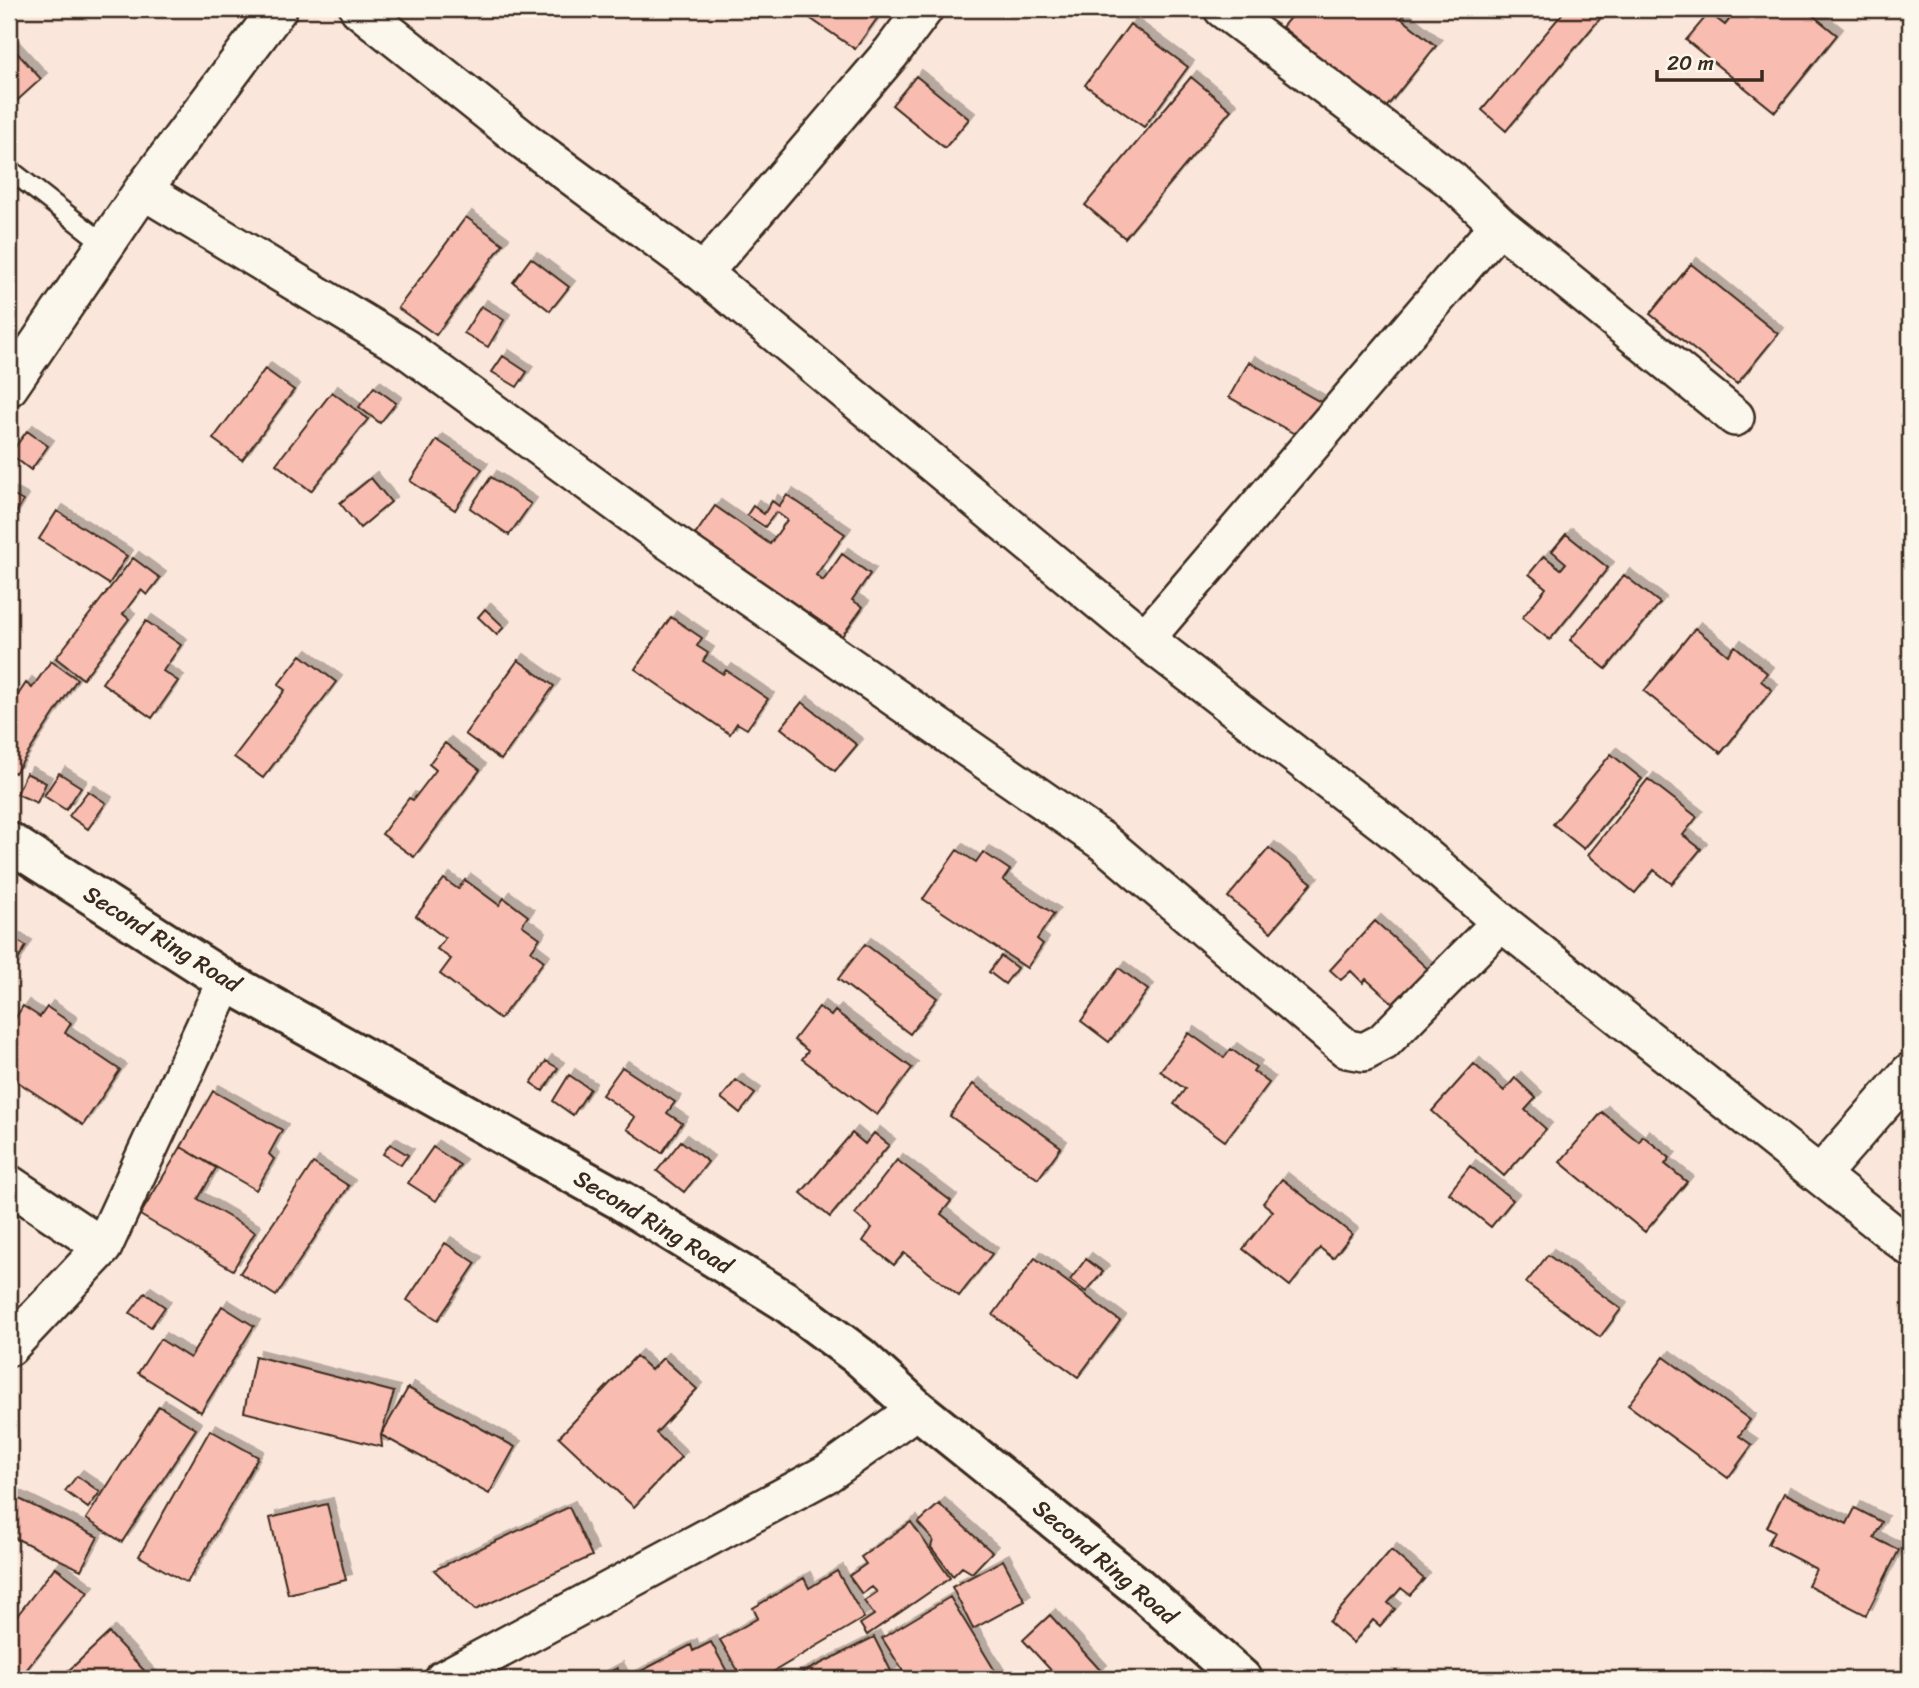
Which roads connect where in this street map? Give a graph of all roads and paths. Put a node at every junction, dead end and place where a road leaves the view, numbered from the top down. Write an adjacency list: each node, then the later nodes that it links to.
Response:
1 (278, 9): 6 (street)
2 (359, 9): 9 (street)
3 (924, 9): 9 (street)
4 (1223, 9): 7 (street)
5 (9, 169): 8 (lane)
6 (144, 190): 8 (street); 14 (street)
7 (1499, 225): 11 (street); 12 (street)
8 (106, 245): 10 (street)
9 (703, 273): 12 (street)
10 (9, 387)
11 (1735, 417)
12 (1145, 639): 14 (street)
13 (9, 842): 15 (street, Second Ring Road)
14 (1501, 922): 17 (street)
15 (226, 981): 19 (street); 22 (street, Second Ring Road)
16 (1910, 1072): 17 (street)
17 (1820, 1175): 20 (street)
18 (9, 1184): 19 (street)
19 (103, 1247): 21 (street)
20 (1910, 1247)
21 (9, 1347)
22 (916, 1409): 23 (street); 25 (street, Second Ring Road)
23 (490, 1669): 24 (street)
24 (444, 1679)
25 (1242, 1679)

